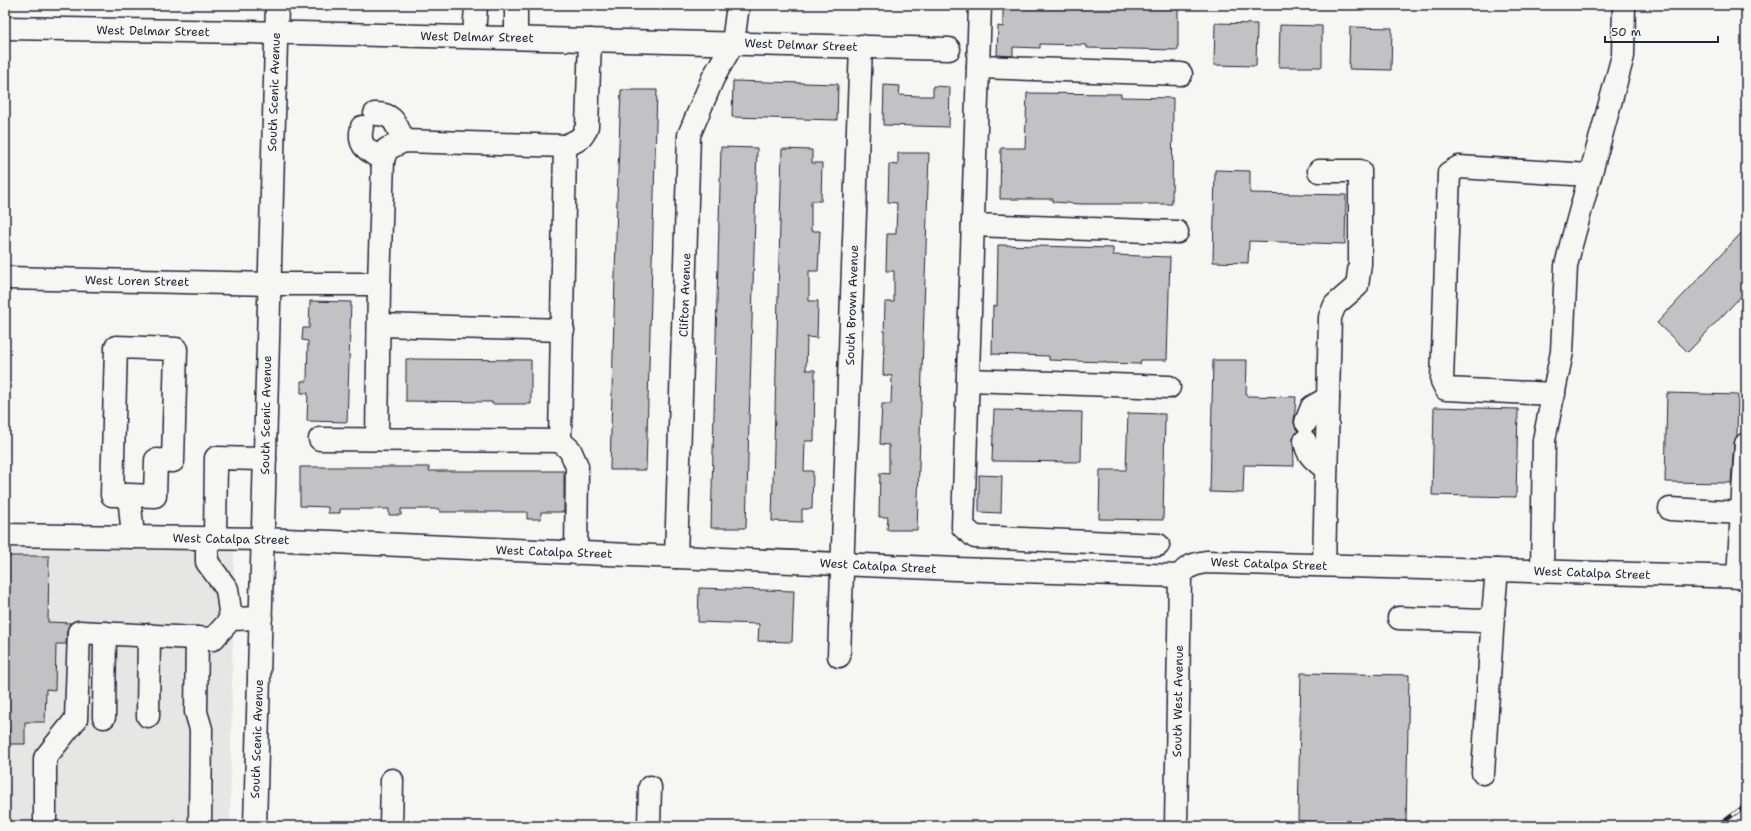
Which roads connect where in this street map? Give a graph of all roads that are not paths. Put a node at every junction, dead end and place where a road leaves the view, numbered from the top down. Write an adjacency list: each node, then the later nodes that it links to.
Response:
1 (277, 5): 8 (street, South Scenic Avenue)
2 (476, 5): 9 (street)
3 (516, 5): 10 (street)
4 (738, 5): 12 (street)
5 (980, 5): 15 (street)
6 (1624, 5): 21 (street)
7 (5, 28): 8 (street, West Delmar Street)
8 (276, 32): 9 (street, West Delmar Street); 25 (street, South Scenic Avenue)
9 (474, 37): 10 (street, West Delmar Street)
10 (516, 38): 11 (street, West Delmar Street)
11 (590, 40): 12 (street, West Delmar Street); 18 (street)
12 (733, 43): 13 (street, West Delmar Street); 48 (street, Clifton Avenue)
13 (861, 46): 14 (street, West Delmar Street); 49 (street, South Brown Avenue)
14 (949, 49)
15 (978, 66): 16 (street); 22 (street)
16 (1181, 74)
17 (404, 141): 18 (street); 19 (street); 19 (street)
18 (565, 146): 28 (street)
19 (383, 160): 26 (street)
20 (1319, 171): 32 (street)
21 (1590, 175): 31 (street); 31 (street)
22 (973, 225): 23 (street); 29 (street)
23 (1177, 232)
24 (5, 278): 25 (street, West Loren Street)
25 (268, 284): 26 (street, West Loren Street); 37 (street, South Scenic Avenue)
26 (379, 284): 27 (street)
27 (379, 325): 28 (street); 34 (street)
28 (563, 330): 35 (street)
29 (968, 380): 30 (street); 46 (street)
30 (1169, 387)
31 (1554, 394): 52 (street)
32 (1328, 398): 38 (street); 38 (street)
33 (320, 439): 34 (street)
34 (377, 439): 35 (street)
35 (560, 441): 47 (street)
36 (1746, 444): 41 (street)
37 (264, 459): 44 (street); 45 (street, South Scenic Avenue)
38 (1326, 469): 50 (street)
39 (129, 495): 39 (street); 43 (street)
40 (1670, 509): 41 (street)
41 (1741, 512): 54 (street)
42 (5, 535): 43 (street, West Catalpa Street)
43 (133, 537): 44 (street, West Catalpa Street)
44 (211, 538): 45 (street, West Catalpa Street); 58 (street)
45 (263, 539): 47 (street, West Catalpa Street); 56 (street, South Scenic Avenue)
46 (1158, 546)
47 (576, 553): 48 (street, West Catalpa Street)
48 (676, 557): 49 (street, West Catalpa Street)
49 (844, 564): 53 (street, West Catalpa Street); 62 (street, South Brown Avenue)
50 (1324, 565): 51 (street, West Catalpa Street); 53 (street, West Catalpa Street)
51 (1497, 570): 52 (street, West Catalpa Street); 55 (street)
52 (1542, 572): 54 (street, West Catalpa Street)
53 (1180, 576): 73 (street, South West Avenue)
54 (1742, 577)
55 (1493, 615): 57 (street); 65 (street)
56 (261, 618): 58 (street); 70 (street, South Scenic Avenue)
57 (1399, 618)
58 (231, 619): 61 (street)
59 (105, 633): 60 (street); 64 (street); 68 (street)
60 (149, 635): 61 (street); 63 (street)
61 (197, 638): 69 (street)
62 (839, 656)
63 (148, 716)
64 (104, 717)
65 (1484, 773)
66 (392, 780): 71 (street)
67 (650, 787): 72 (street)
68 (45, 826)
69 (200, 826)
70 (255, 826)
71 (391, 826)
72 (649, 826)
73 (1176, 826)

